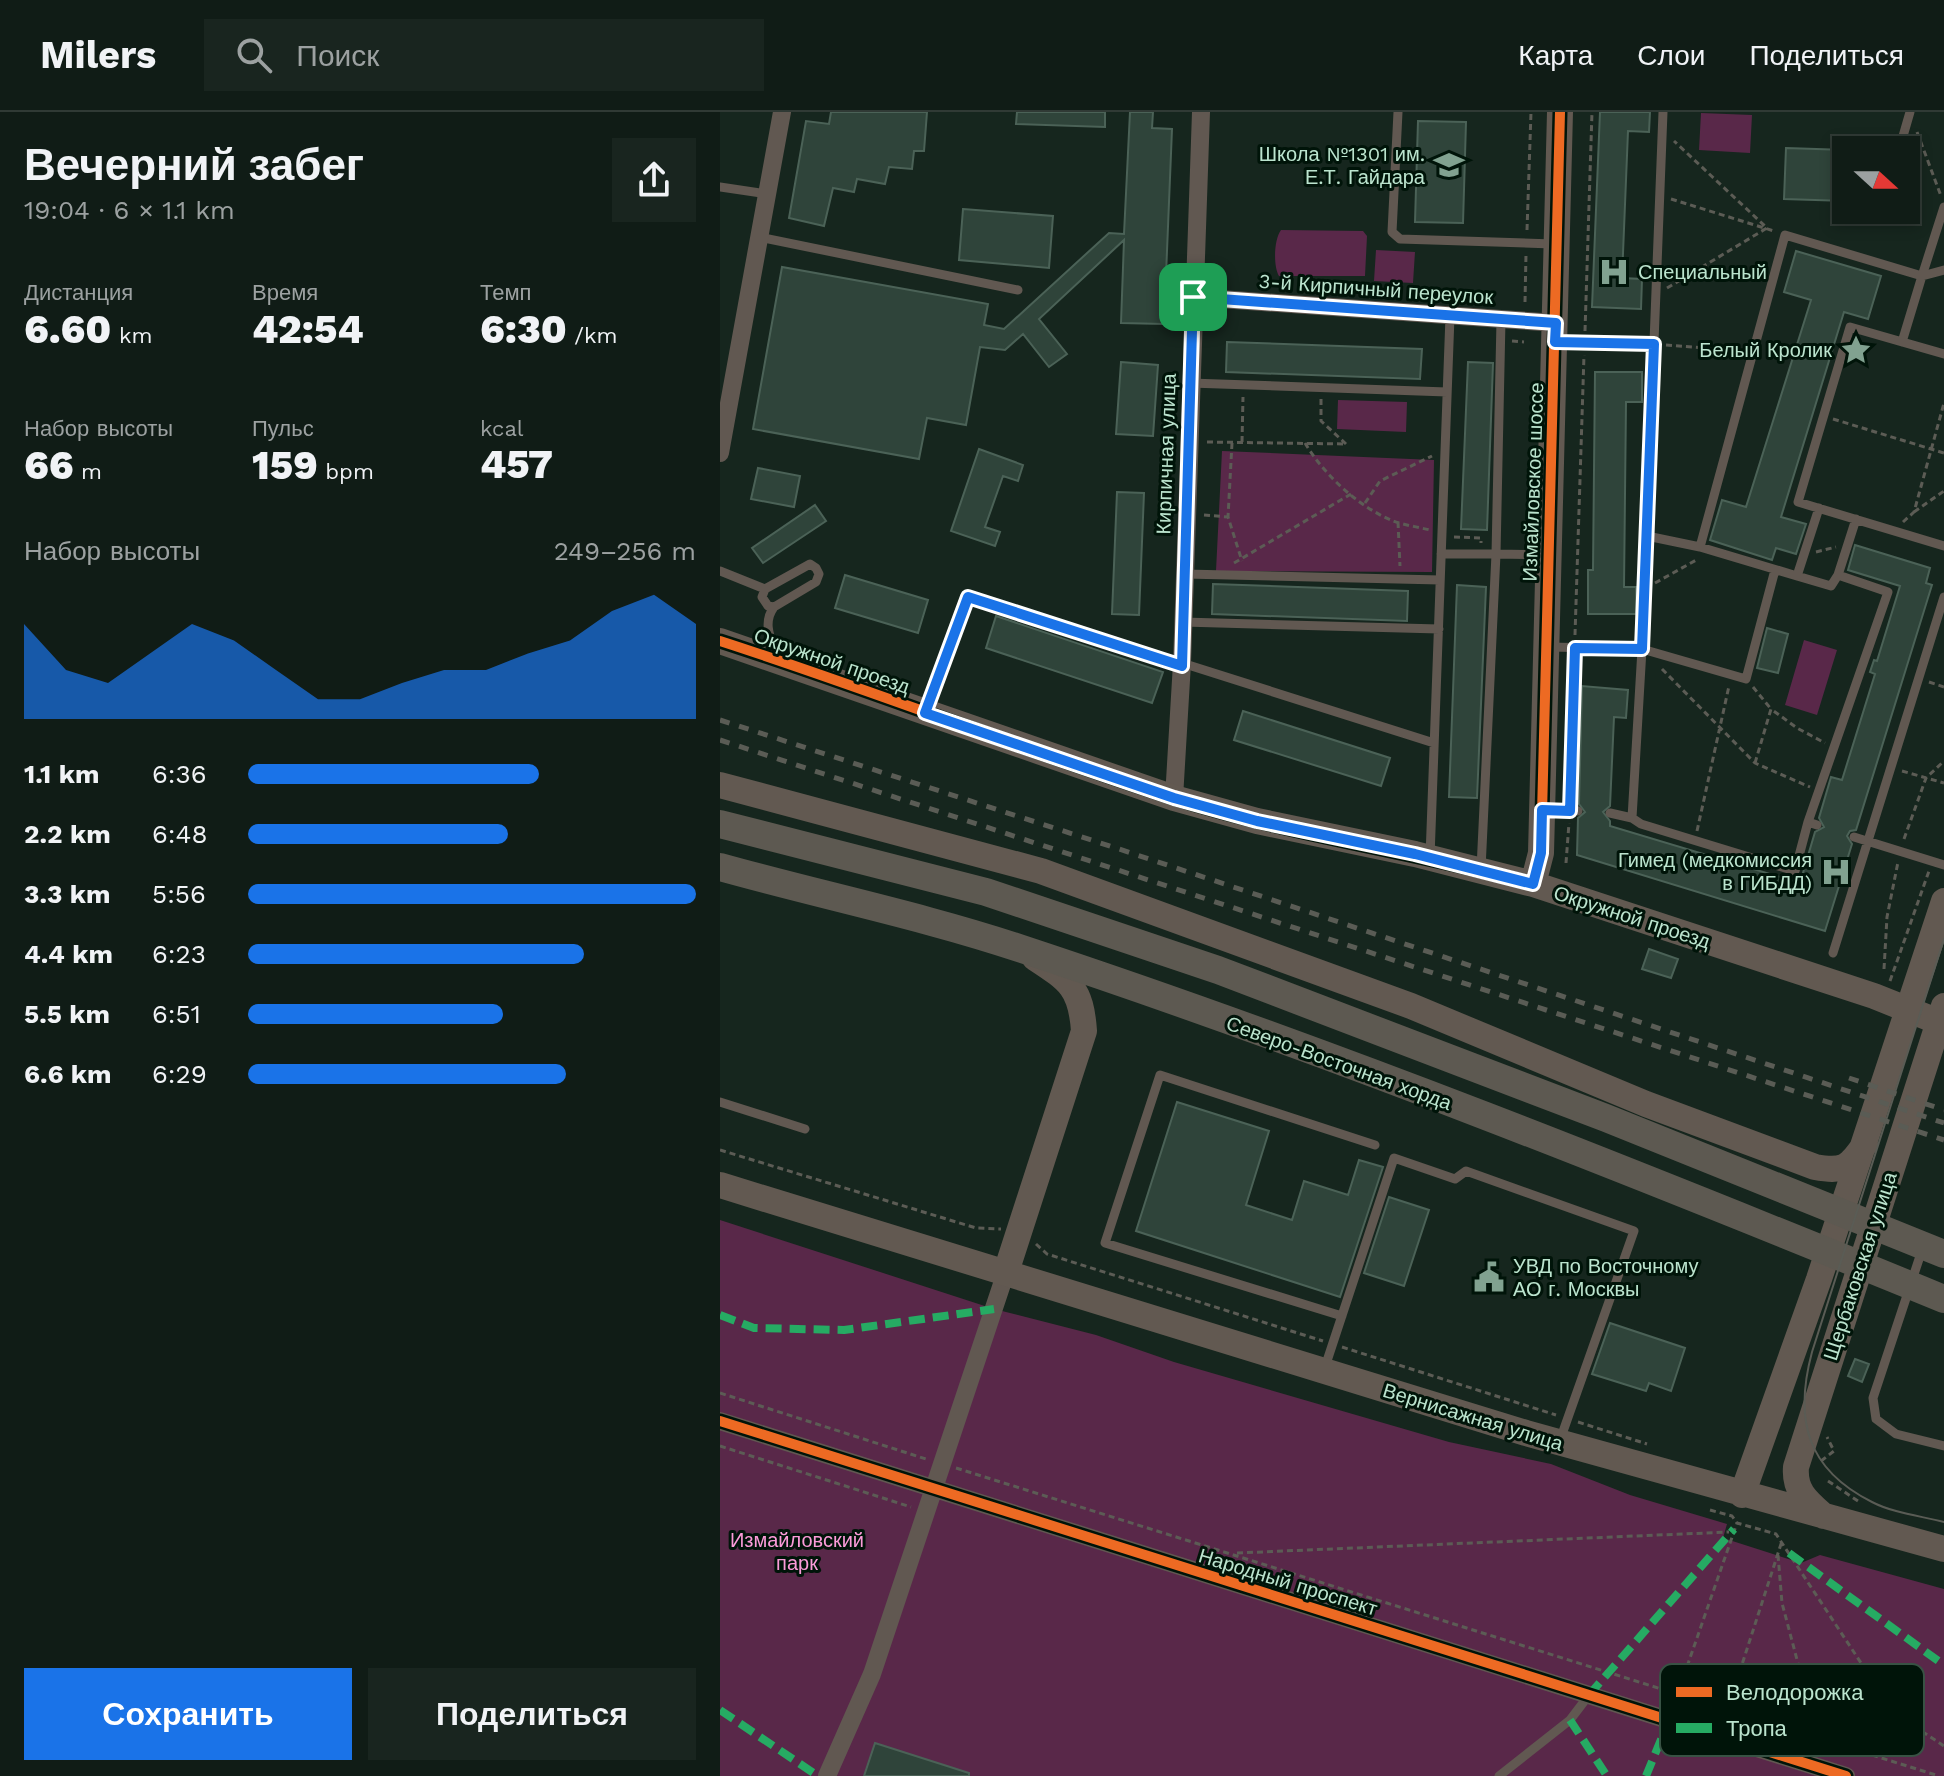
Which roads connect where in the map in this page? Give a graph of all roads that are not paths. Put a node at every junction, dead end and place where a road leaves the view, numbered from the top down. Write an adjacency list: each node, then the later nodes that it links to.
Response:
1 (782, 112): 9 (street)
2 (1201, 112): 16 (street, Кирпичная улица)
3 (1398, 112): 12 (lane)
4 (1560, 112): 12 (main road, Измайловское шоссе)
5 (1663, 112): 21 (lane)
6 (1910, 112): 7 (lane)
7 (1903, 136)
8 (720, 187): 9 (lane)
9 (767, 194): 11 (street)
10 (1944, 205): 14 (lane)
11 (759, 237): 15 (lane); 25 (street)
12 (1557, 245): 19 (main road, Измайловское шоссе)
13 (1944, 270): 14 (lane)
14 (1922, 276): 20 (lane); 30 (lane)
15 (1018, 290)
16 (1193, 297): 17 (street, 3-й Кирпичный переулок); 23 (street, Кирпичная улица)
17 (1450, 316): 18 (street, 3-й Кирпичный переулок); 24 (lane)
18 (1501, 320): 19 (street, 3-й Кирпичный переулок); 32 (lane)
19 (1556, 333): 21 (lane); 33 (main road, Измайловское шоссе)
20 (1902, 342): 22 (lane); 26 (lane)
21 (1654, 344): 28 (lane)
22 (1944, 354)
23 (1190, 383): 24 (lane); 36 (street, Кирпичная улица)
24 (1447, 392): 31 (lane)
25 (720, 453)
26 (1819, 508): 27 (lane); 38 (lane)
27 (1856, 519): 29 (lane); 37 (lane)
28 (1647, 536): 30 (lane); 47 (lane)
29 (1944, 546)
30 (1700, 547): 34 (lane)
31 (1441, 554): 32 (lane); 39 (lane)
32 (1496, 554): 33 (lane); 64 (lane)
33 (1549, 555): 46 (main road, Измайловское шоссе)
34 (1775, 570): 38 (lane); 47 (lane)
35 (720, 571): 40 (lane)
36 (1185, 574): 39 (lane); 43 (street, Кирпичная улица)
37 (1838, 575): 38 (lane); 57 (lane)
38 (1797, 576)
39 (1440, 580): 44 (lane)
40 (765, 589): 42 (lane); 42 (lane)
41 (1944, 597): 60 (lane)
42 (774, 607): 48 (lane)
43 (1183, 622): 44 (lane); 49 (street, Кирпичная улица)
44 (1439, 629): 51 (lane)
45 (720, 641): 48 (main road, Окружной проезд)
46 (1547, 647): 47 (lane); 54 (main road, Измайловское шоссе)
47 (1642, 649): 57 (lane)
48 (778, 660): 50 (main road, Окружной проезд)
49 (1182, 664): 50 (lane); 51 (lane); 53 (street, Кирпичная улица)
50 (925, 713): 53 (main road, Окружной проезд)
51 (1434, 743): 61 (lane)
52 (720, 785): 73 (main road)
53 (1174, 798): 61 (main road, Окружной проезд)
54 (1542, 810): 55 (lane); 65 (main road, Измайловское шоссе)
55 (1574, 811)
56 (1610, 813): 57 (lane)
57 (1632, 818)
58 (720, 824): 76 (main road, Северо-Восточная хорда)
59 (1854, 837): 60 (lane)
60 (1868, 841): 62 (lane); 68 (lane)
61 (1430, 858): 64 (main road, Окружной проезд)
62 (1944, 865)
63 (720, 867): 67 (main road, Северо-Восточная хорда)
64 (1481, 870): 65 (main road, Окружной проезд)
65 (1533, 884): 69 (main road, Окружной проезд)
66 (1944, 901): 69 (main road, Щербаковская улица)
67 (1024, 950): 77 (main road); 78 (main road, Северо-Восточная хорда)
68 (1833, 953)
69 (1910, 1008): 70 (main road, Окружной проезд); 73 (main road, Щербаковская улица)
70 (1943, 1017): 86 (main road, Щербаковская улица)
71 (720, 1102): 72 (lane)
72 (805, 1129)
73 (1865, 1144): 85 (main road, Щербаковская улица)
74 (1375, 1145): 79 (lane)
75 (720, 1185): 77 (main road, Вернисажная улица)
76 (1936, 1244): 83 (lane)
77 (1006, 1272): 80 (main road, Вернисажная улица); 84 (street)
78 (1943, 1299)
79 (1342, 1316): 80 (lane); 82 (lane)
80 (1324, 1372): 82 (main road, Вернисажная улица)
81 (720, 1421): 84 (street, Народный проспект)
82 (1563, 1430): 85 (main road, Вернисажная улица)
83 (1944, 1446)
84 (936, 1489): 88 (street, Народный проспект); 91 (street)
85 (1742, 1495): 86 (main road, Вернисажная улица)
86 (1827, 1518): 87 (main road, Вернисажная улица)
87 (1944, 1549)
88 (1589, 1695): 89 (street, Народный проспект); 92 (lane)
89 (1660, 1717)
90 (1783, 1756): 93 (street, Народный проспект)
91 (827, 1776)
92 (1499, 1776)
93 (1846, 1776)

